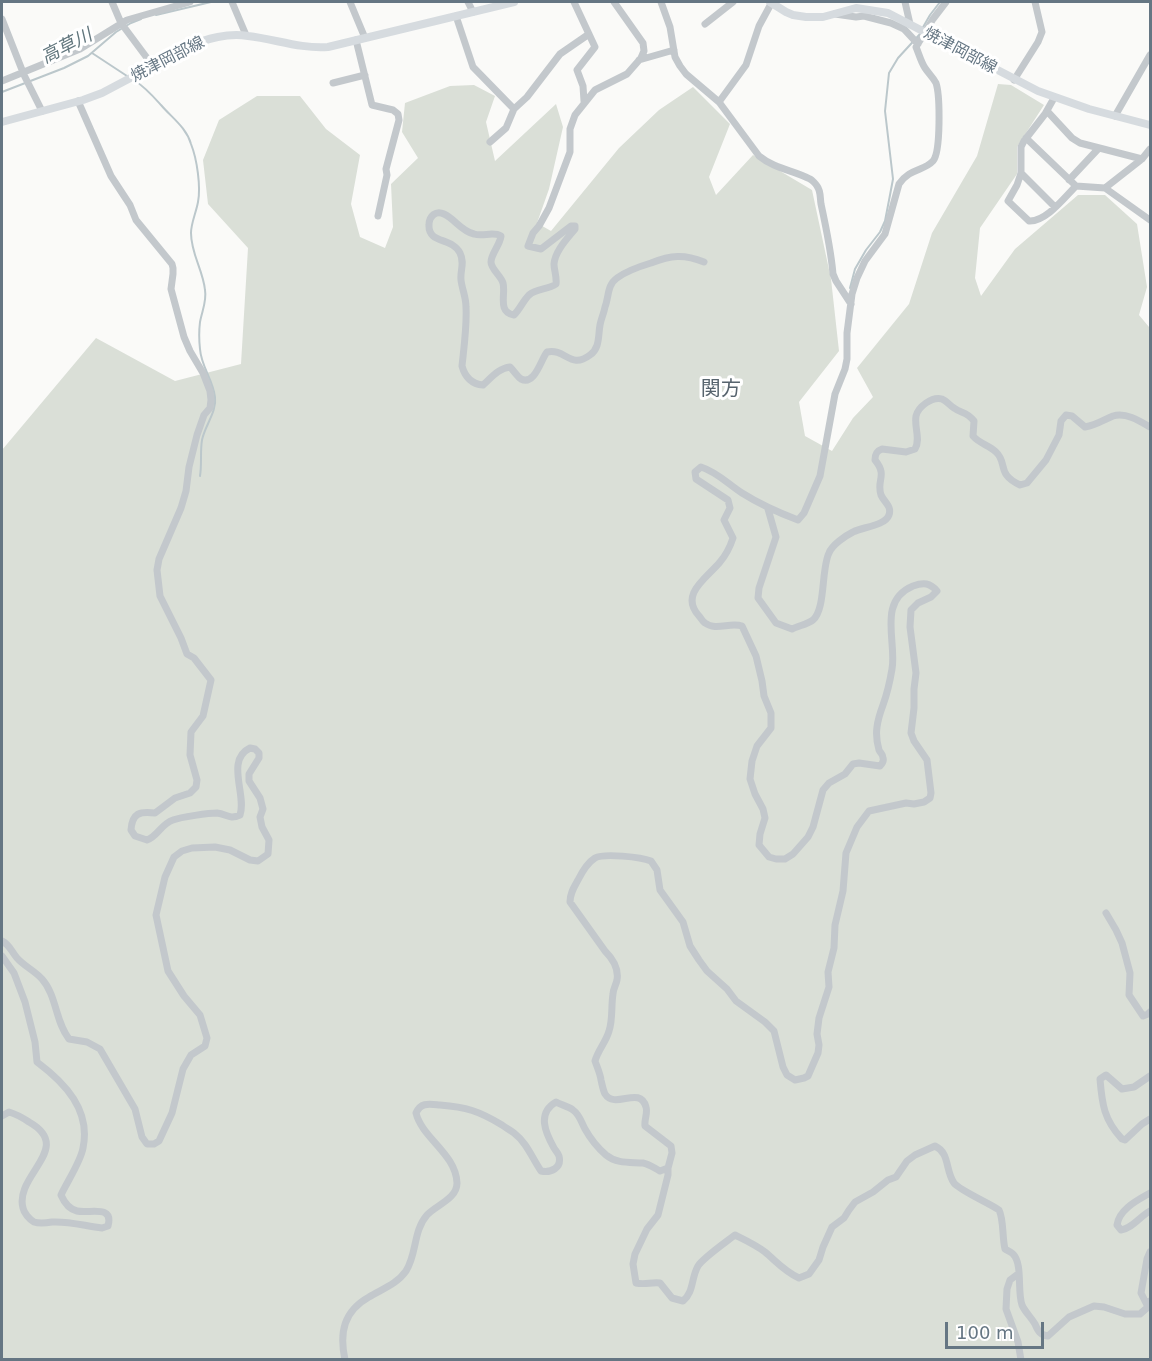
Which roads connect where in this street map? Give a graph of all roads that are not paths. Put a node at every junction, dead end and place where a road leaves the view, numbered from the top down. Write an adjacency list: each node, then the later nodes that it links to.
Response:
1 (112, 2): 21 (street)
2 (190, 2): 21 (street)
3 (232, 2): 23 (street)
4 (350, 2): 24 (street)
5 (468, 2): 15 (street)
6 (514, 2): 15 (main road, 焼津岡部線)
7 (574, 2): 22 (street)
8 (614, 2): 28 (street)
9 (661, 2): 26 (street)
10 (733, 2): 19 (street)
11 (771, 2): 16 (main road, 焼津岡部線); 38 (street)
12 (905, 2): 20 (street)
13 (946, 2): 25 (street)
14 (1035, 2): 32 (street)
15 (472, 12): 17 (main road, 焼津岡部線)
16 (832, 14): 20 (main road, 焼津岡部線); 25 (street)
17 (456, 16): 24 (main road, 焼津岡部線); 39 (street)
18 (2, 19): 30 (street)
19 (705, 24)
20 (910, 24): 32 (main road, 焼津岡部線)
21 (123, 26): 29 (street); 30 (street)
22 (589, 34): 37 (street); 39 (street)
23 (246, 35): 24 (main road, 焼津岡部線); 29 (main road, 焼津岡部線)
24 (360, 39): 31 (street)
25 (919, 43): 59 (street)
26 (674, 50): 28 (street); 38 (street)
27 (1150, 55): 42 (street)
28 (639, 60): 37 (street)
29 (153, 66): 36 (main road, 焼津岡部線)
30 (24, 73): 33 (street); 40 (street)
31 (365, 75): 34 (street); 56 (street)
32 (1014, 80): 35 (main road, 焼津岡部線)
33 (2, 81)
34 (333, 82)
35 (1054, 98): 41 (street); 42 (main road, 焼津岡部線)
36 (78, 101): 40 (main road, 焼津岡部線); 63 (street)
37 (584, 102): 58 (street)
38 (719, 102): 59 (street)
39 (514, 109): 46 (street)
40 (42, 111): 43 (main road, 焼津岡部線)
41 (1047, 111): 45 (street); 47 (street)
42 (1115, 116): 44 (main road, 焼津岡部線)
43 (2, 122)
44 (1150, 125)
45 (1026, 138): 50 (street); 51 (street)
46 (490, 142)
47 (1099, 148): 49 (street); 51 (street)
48 (1150, 149): 49 (street)
49 (1142, 159): 53 (street)
50 (1021, 173): 54 (street); 54 (street)
51 (1069, 180): 52 (street)
52 (1076, 186): 53 (street); 54 (street)
53 (1105, 188): 57 (street)
54 (1054, 207)
55 (1150, 208): 57 (street)
56 (378, 216)
57 (1147, 218)
58 (704, 262)
59 (851, 304): 61 (street)
60 (1150, 428): 61 (street)
61 (768, 509): 69 (street)
62 (1106, 913): 65 (street)
63 (2, 941)
64 (2, 956): 67 (street)
65 (1150, 1012)
66 (1150, 1076): 68 (street)
67 (2, 1116)
68 (1150, 1119)
69 (668, 1168): 73 (street); 75 (street)
70 (1150, 1193): 71 (street)
71 (1150, 1211)
72 (1150, 1252): 74 (street)
73 (1018, 1274): 74 (street); 76 (street)
74 (1149, 1304)
75 (345, 1359)
76 (1021, 1359)

